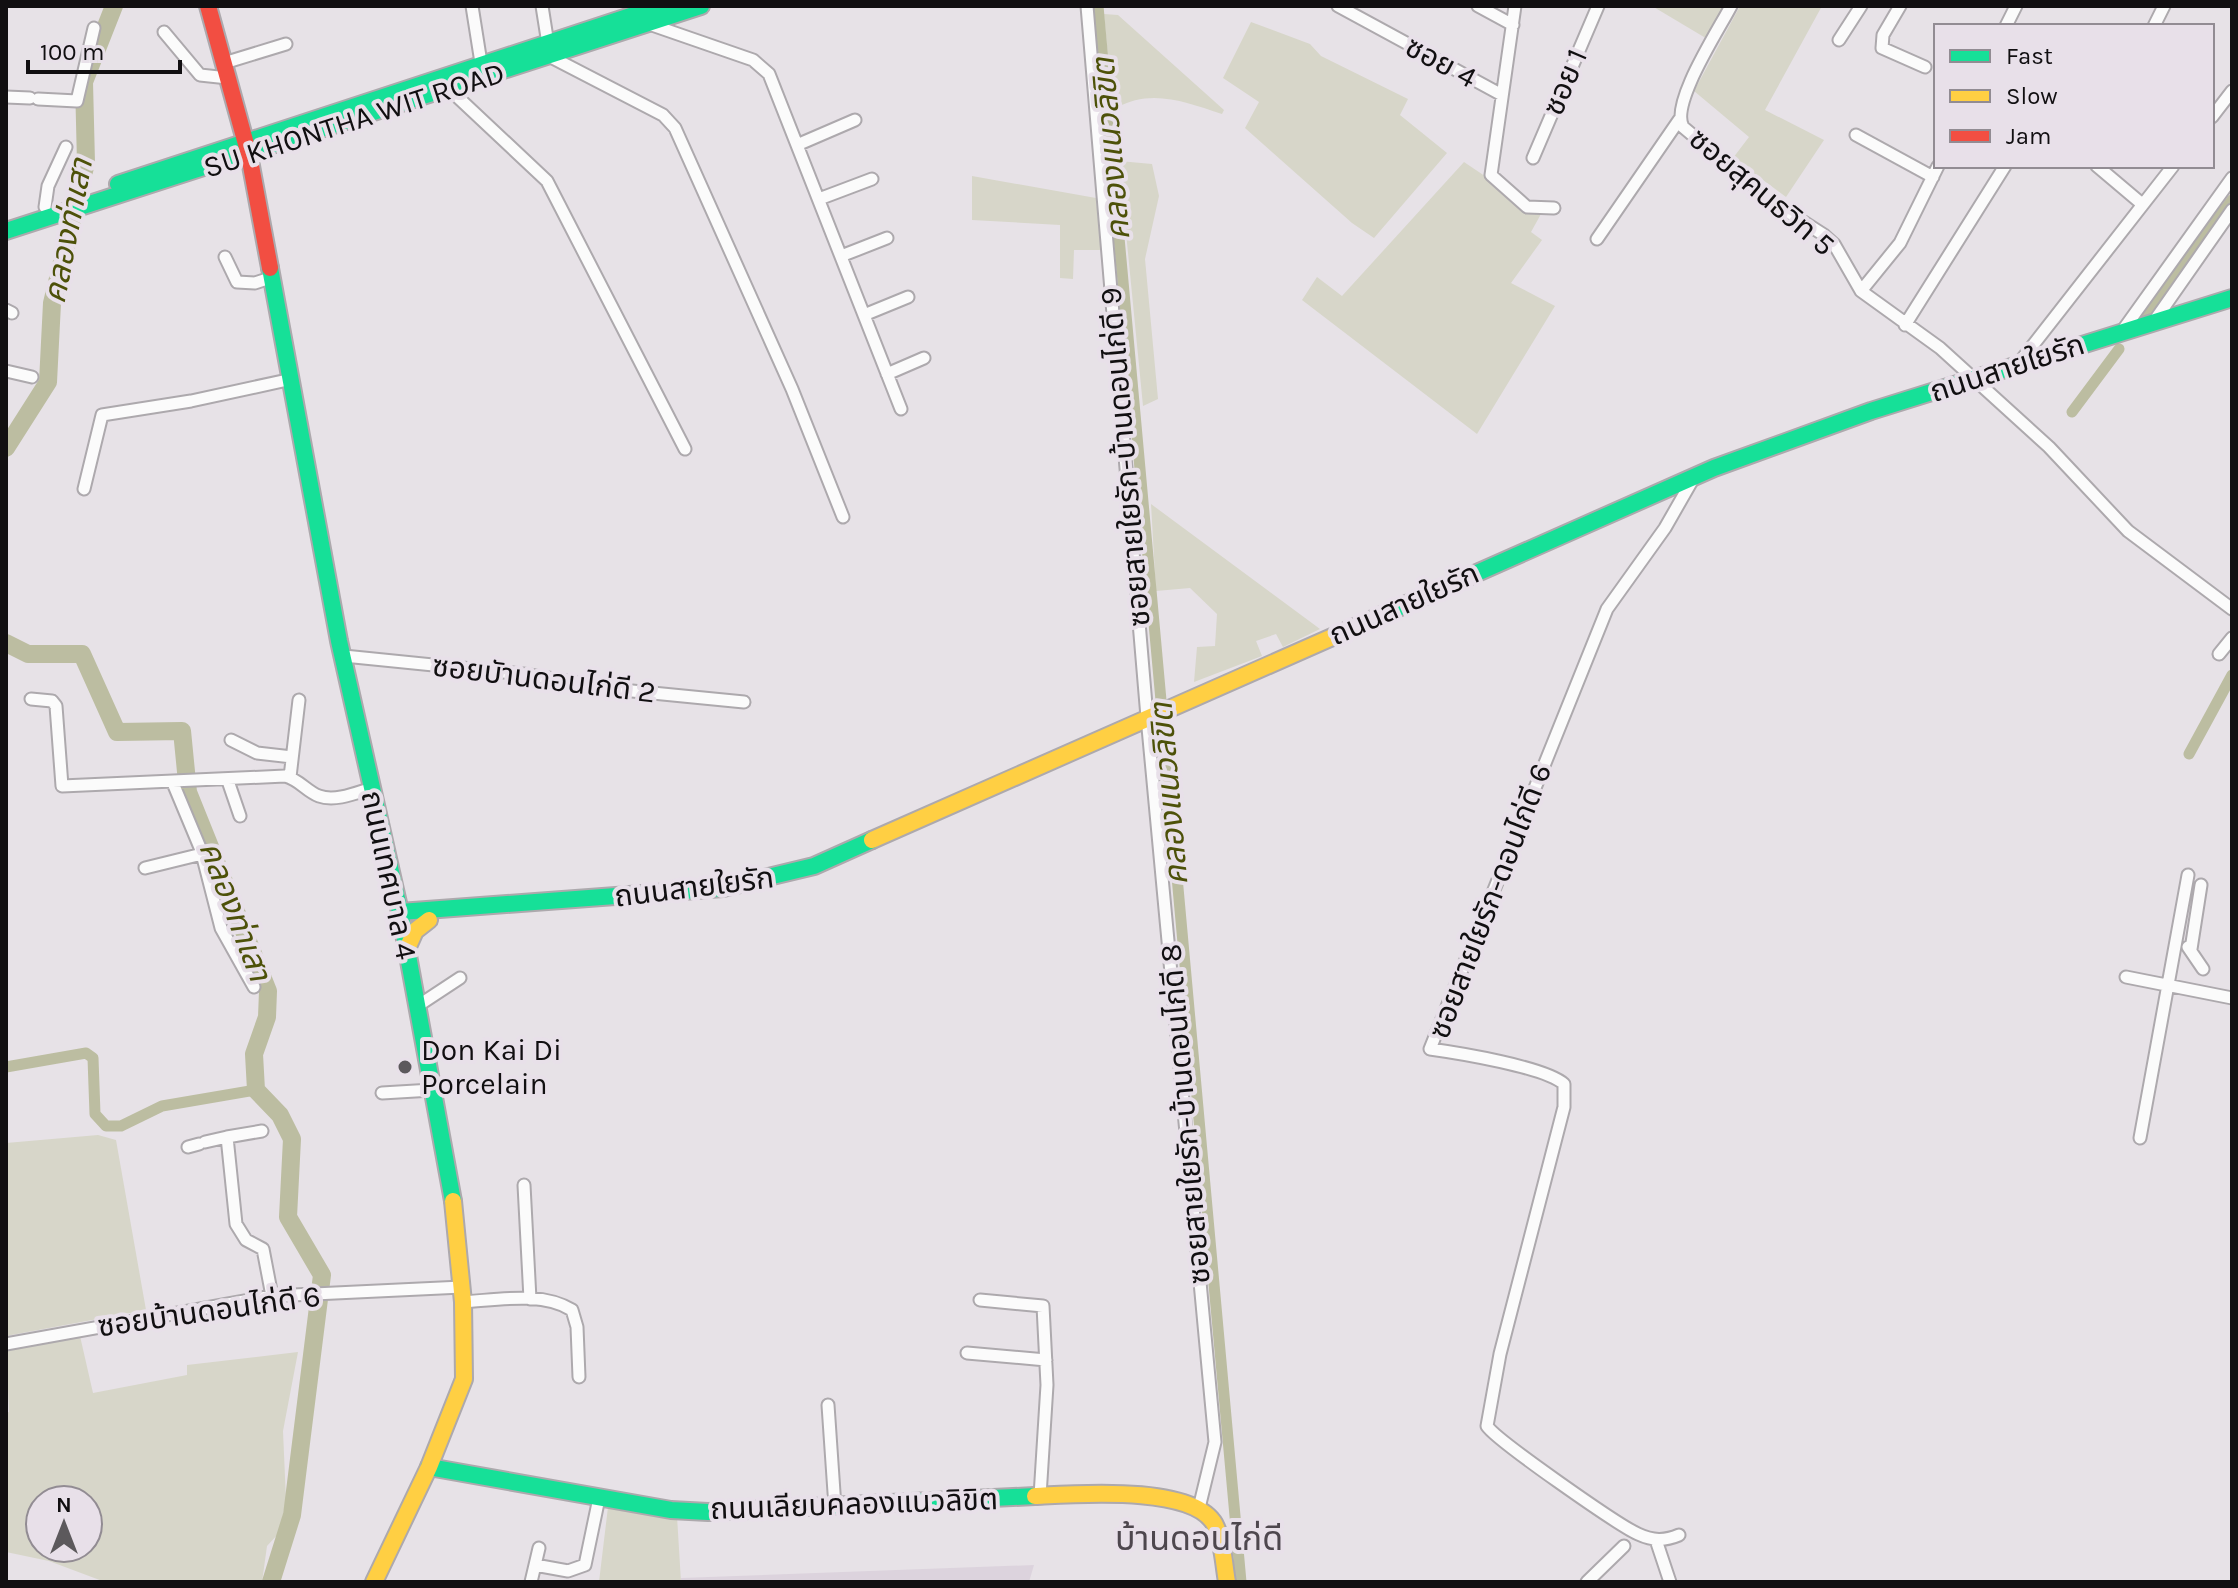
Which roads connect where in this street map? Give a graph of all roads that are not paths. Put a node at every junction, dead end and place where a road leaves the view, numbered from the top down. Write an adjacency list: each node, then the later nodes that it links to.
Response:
1 (208, 6): 26 (street, ถนนเทศบาล 4)
2 (472, 6): 27 (street)
3 (542, 6): 24 (street)
4 (661, 6): 16 (street, SU KHONTHA WIT ROAD)
5 (701, 6): 16 (street, SU KHONTHA WIT ROAD)
6 (1087, 6): 84 (street, ซอยสายใยรัก-บ้านดอนไก่ดี 9)
7 (1338, 6): 30 (street, ซอย 4)
8 (1478, 6): 19 (street)
9 (1515, 6): 19 (street)
10 (1598, 6): 39 (street, ซอย 1)
11 (1731, 6): 34 (street, ซอยสุคนธวิท 5)
12 (1861, 6): 22 (street)
13 (1900, 6): 25 (street)
14 (2016, 6): 17 (street)
15 (2164, 6): 18 (street)
16 (641, 19): 24 (street, SU KHONTHA WIT ROAD); 36 (street)
17 (2007, 24)
18 (2155, 24)
19 (1513, 25): 30 (street)
20 (94, 28): 31 (street)
21 (164, 32): 26 (street)
22 (1839, 40)
23 (286, 44): 26 (street)
24 (548, 50): 27 (street, SU KHONTHA WIT ROAD); 76 (street)
25 (1925, 67)
26 (226, 71): 38 (street, ถนนเทศบาล 4)
27 (483, 71): 28 (street, SU KHONTHA WIT ROAD); 38 (street, SU KHONTHA WIT ROAD)
28 (449, 89): 38 (street, SU KHONTHA WIT ROAD); 73 (street)
29 (2232, 91): 32 (street)
30 (1502, 95): 49 (street)
31 (6, 97)
32 (2214, 114)
33 (855, 120): 36 (street)
34 (1679, 120): 54 (street); 58 (street, ซอยสุคนธวิท 5)
35 (1856, 135): 43 (street)
36 (797, 145): 46 (street)
37 (66, 147): 48 (street)
38 (248, 149): 48 (street, SU KHONTHA WIT ROAD); 57 (street, ถนนเทศบาล 4)
39 (1533, 158)
40 (2004, 168): 63 (street)
41 (2099, 168): 47 (street)
42 (2171, 168): 47 (street)
43 (1936, 171): 58 (street)
44 (2232, 178): 64 (street)
45 (872, 179): 46 (street)
46 (819, 199): 55 (street)
47 (2142, 204): 66 (street)
48 (54, 207): 51 (street, SU KHONTHA WIT ROAD); 52 (street, SU KHONTHA WIT ROAD)
49 (1554, 208)
50 (2232, 210): 62 (street)
51 (6, 220)
52 (6, 231)
53 (887, 238): 55 (street)
54 (1597, 239)
55 (841, 256): 61 (street)
56 (225, 257): 57 (street)
57 (273, 277): 71 (street, ถนนเทศบาล 4)
58 (1861, 291): 63 (street, ซอยสุคนธวิท 5)
59 (908, 297): 61 (street)
60 (2232, 298): 62 (street, ถนนสายใยรัก)
61 (864, 315): 68 (street)
62 (2155, 320): 64 (street, ถนนสายใยรัก)
63 (1905, 325): 70 (street, ซอยสุคนธวิท 5)
64 (2123, 330): 66 (street, ถนนสายใยรัก)
65 (924, 358): 68 (street)
66 (2019, 363): 70 (street, ถนนสายใยรัก)
67 (6, 371): 69 (street)
68 (887, 374): 72 (street)
69 (32, 377)
70 (1974, 378): 74 (street, ถนนสายใยรัก); 77 (street, ซอยสุคนธวิท 5)
71 (292, 379): 75 (street); 80 (street, ถนนเทศบาล 4)
72 (901, 409)
73 (685, 449)
74 (1693, 478): 84 (street, ถนนสายใยรัก); 131 (street, ซอยสายใยรัก-ดอนไก่ดี 6)
75 (84, 489)
76 (843, 517)
77 (2232, 609)
78 (2232, 638): 79 (street)
79 (2219, 654)
80 (344, 656): 83 (street, ซอยบัานดอนไก่ดี 2); 90 (street, ถนนเทศบาล 4)
81 (31, 699): 89 (street)
82 (299, 700): 86 (street)
83 (744, 702)
84 (1156, 713): 97 (street, ถนนสายใยรัก); 129 (street, ซอยสายใยรัก-บ้านดอนไก่ดี 8)
85 (231, 740): 86 (street)
86 (292, 757): 87 (street)
87 (290, 777): 88 (street); 90 (street)
88 (228, 781): 89 (street); 91 (street)
89 (179, 783): 92 (street)
90 (372, 788): 96 (street, ถนนเทศบาล 4)
91 (240, 816)
92 (202, 854): 93 (street); 106 (street)
93 (145, 868)
94 (2188, 875): 99 (street)
95 (2201, 885): 100 (street)
96 (394, 886): 97 (street); 98 (street, ถนนเทศบาล 4)
97 (429, 915): 98 (street, ถนนสายใยรัก); 101 (street)
98 (400, 917): 101 (street, ถนนเทศบาล 4)
99 (2176, 942): 100 (street); 105 (street)
100 (2191, 949): 102 (street)
101 (406, 951): 108 (street, ถนนเทศบาล 4)
102 (2203, 969)
103 (2126, 977): 105 (street)
104 (460, 978): 108 (street)
105 (2169, 985): 107 (street); 113 (street)
106 (254, 987)
107 (2232, 998)
108 (416, 1007): 109 (street, ถนนเทศบาล 4)
109 (432, 1090): 110 (street); 116 (street, ถนนเทศบาล 4)
110 (382, 1093)
111 (262, 1131): 112 (street)
112 (227, 1137): 114 (street); 117 (street)
113 (2140, 1138)
114 (197, 1145)
115 (524, 1185): 118 (street)
116 (463, 1294): 117 (street, ซอยบ้านดอนไก่ดี 6); 118 (street, ซอยบ้านดอนไก่ดี 6); 125 (street, ถนนเทศบาล 4)
117 (272, 1296): 120 (street, ซอยบ้านดอนไก่ดี 6)
118 (530, 1299): 123 (street, ซอยบ้านดอนไก่ดี 6)
119 (980, 1300): 122 (street)
120 (6, 1344)
121 (967, 1353): 122 (street)
122 (1046, 1360): 126 (street)
123 (579, 1377)
124 (828, 1405): 128 (street)
125 (429, 1467): 127 (street, ถนนเลียบคลองแนวลิขิต); 135 (street, ถนนเทศบาล 4)
126 (1040, 1496): 128 (street, ถนนเลียบคลองแนวลิขิต); 129 (street, ถนนเลียบคลองแนวลิขิต)
127 (599, 1498): 128 (street, ถนนเลียบคลองแนวลิขิต); 134 (street)
128 (835, 1507)
129 (1199, 1508): 137 (street)
130 (1679, 1535): 131 (street)
131 (1656, 1540): 139 (street)
132 (1624, 1546): 138 (street)
133 (539, 1548): 134 (street)
134 (535, 1565): 136 (street)
135 (374, 1582)
136 (531, 1582)
137 (1227, 1582)
138 (1587, 1582)
139 (1670, 1582)

